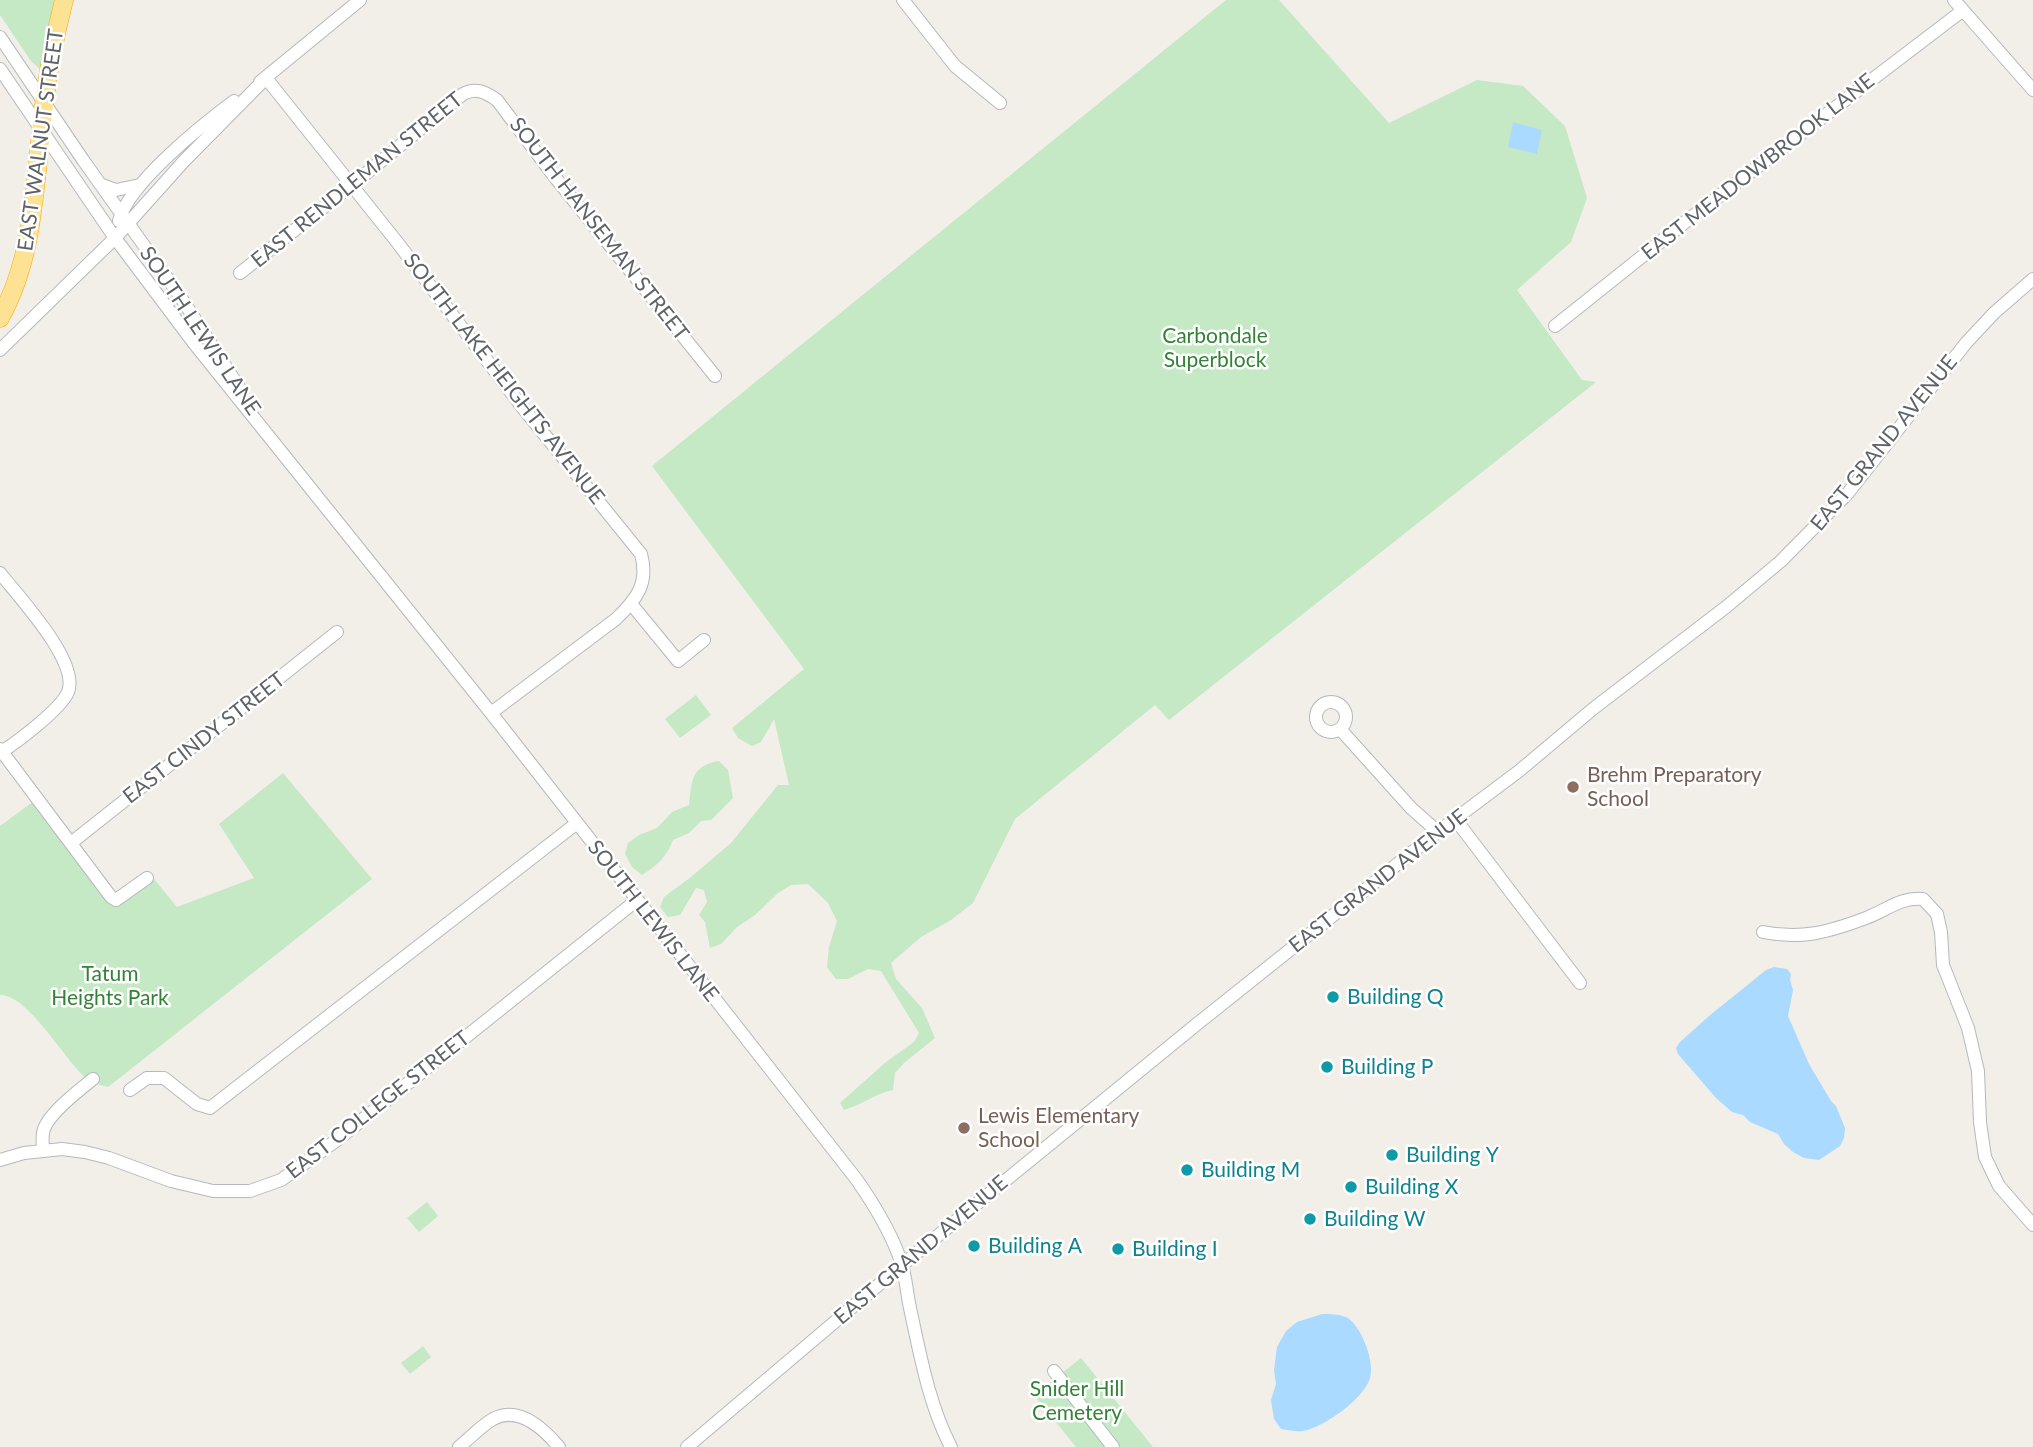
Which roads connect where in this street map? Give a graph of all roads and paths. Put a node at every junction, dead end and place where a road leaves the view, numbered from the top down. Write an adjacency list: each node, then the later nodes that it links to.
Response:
1 (64, 0): 10 (highway, EAST WALNUT STREET)
2 (360, 0): 7 (street)
3 (903, 0): 11 (street)
4 (1958, 5): 9 (street); 21 (street, EAST MEADOWBROOK LANE)
5 (0, 37): 10 (street, SOUTH LEWIS LANE)
6 (0, 69): 12 (street, SOUTH LEWIS LANE)
7 (266, 78): 14 (street); 15 (street, SOUTH LAKE HEIGHTS AVENUE); 16 (street)
8 (476, 90): 15 (street, EAST RENDLEMAN STREET); 23 (street, SOUTH HANSEMAN STREET)
9 (2033, 90)
10 (45, 102): 12 (highway, EAST WALNUT STREET); 13 (street, SOUTH LEWIS LANE)
11 (1000, 103)
12 (41, 130): 17 (street, SOUTH LEWIS LANE); 20 (highway, EAST WALNUT STREET)
13 (99, 184): 14 (street); 16 (street, SOUTH LEWIS LANE)
14 (140, 185): 16 (street)
15 (352, 185): 18 (street, EAST RENDLEMAN STREET); 26 (street, SOUTH LAKE HEIGHTS AVENUE)
16 (124, 220): 17 (street); 24 (street, SOUTH LEWIS LANE)
17 (115, 238): 22 (street); 24 (street, SOUTH LEWIS LANE)
18 (240, 274)
19 (2033, 279): 32 (street, EAST GRAND AVENUE)
20 (0, 318)
21 (1555, 326)
22 (0, 350)
23 (715, 376)
24 (271, 439): 29 (street, SOUTH LEWIS LANE)
25 (0, 573): 31 (street)
26 (632, 605): 28 (street); 29 (street)
27 (337, 632): 35 (street, EAST CINDY STREET)
28 (704, 640)
29 (491, 713): 33 (street, SOUTH LEWIS LANE)
30 (1340, 729): 34 (street)
31 (1, 751): 35 (street)
32 (1456, 820): 34 (street, EAST GRAND AVENUE); 39 (street)
33 (577, 823): 37 (street, SOUTH LEWIS LANE); 41 (street)
34 (1438, 832): 45 (street, EAST GRAND AVENUE)
35 (71, 843): 36 (street)
36 (147, 878)
37 (637, 900): 42 (street, EAST COLLEGE STREET); 45 (street, SOUTH LEWIS LANE)
38 (1763, 932): 44 (street)
39 (1580, 983)
40 (93, 1079): 42 (street)
41 (130, 1090)
42 (43, 1151): 43 (street, EAST COLLEGE STREET)
43 (0, 1160)
44 (2033, 1226)
45 (902, 1265): 49 (street, EAST GRAND AVENUE); 50 (street, SOUTH LEWIS LANE)
46 (1054, 1371): 51 (street)
47 (459, 1447): 48 (street)
48 (559, 1447)
49 (687, 1447)
50 (951, 1447)
51 (1113, 1447)

